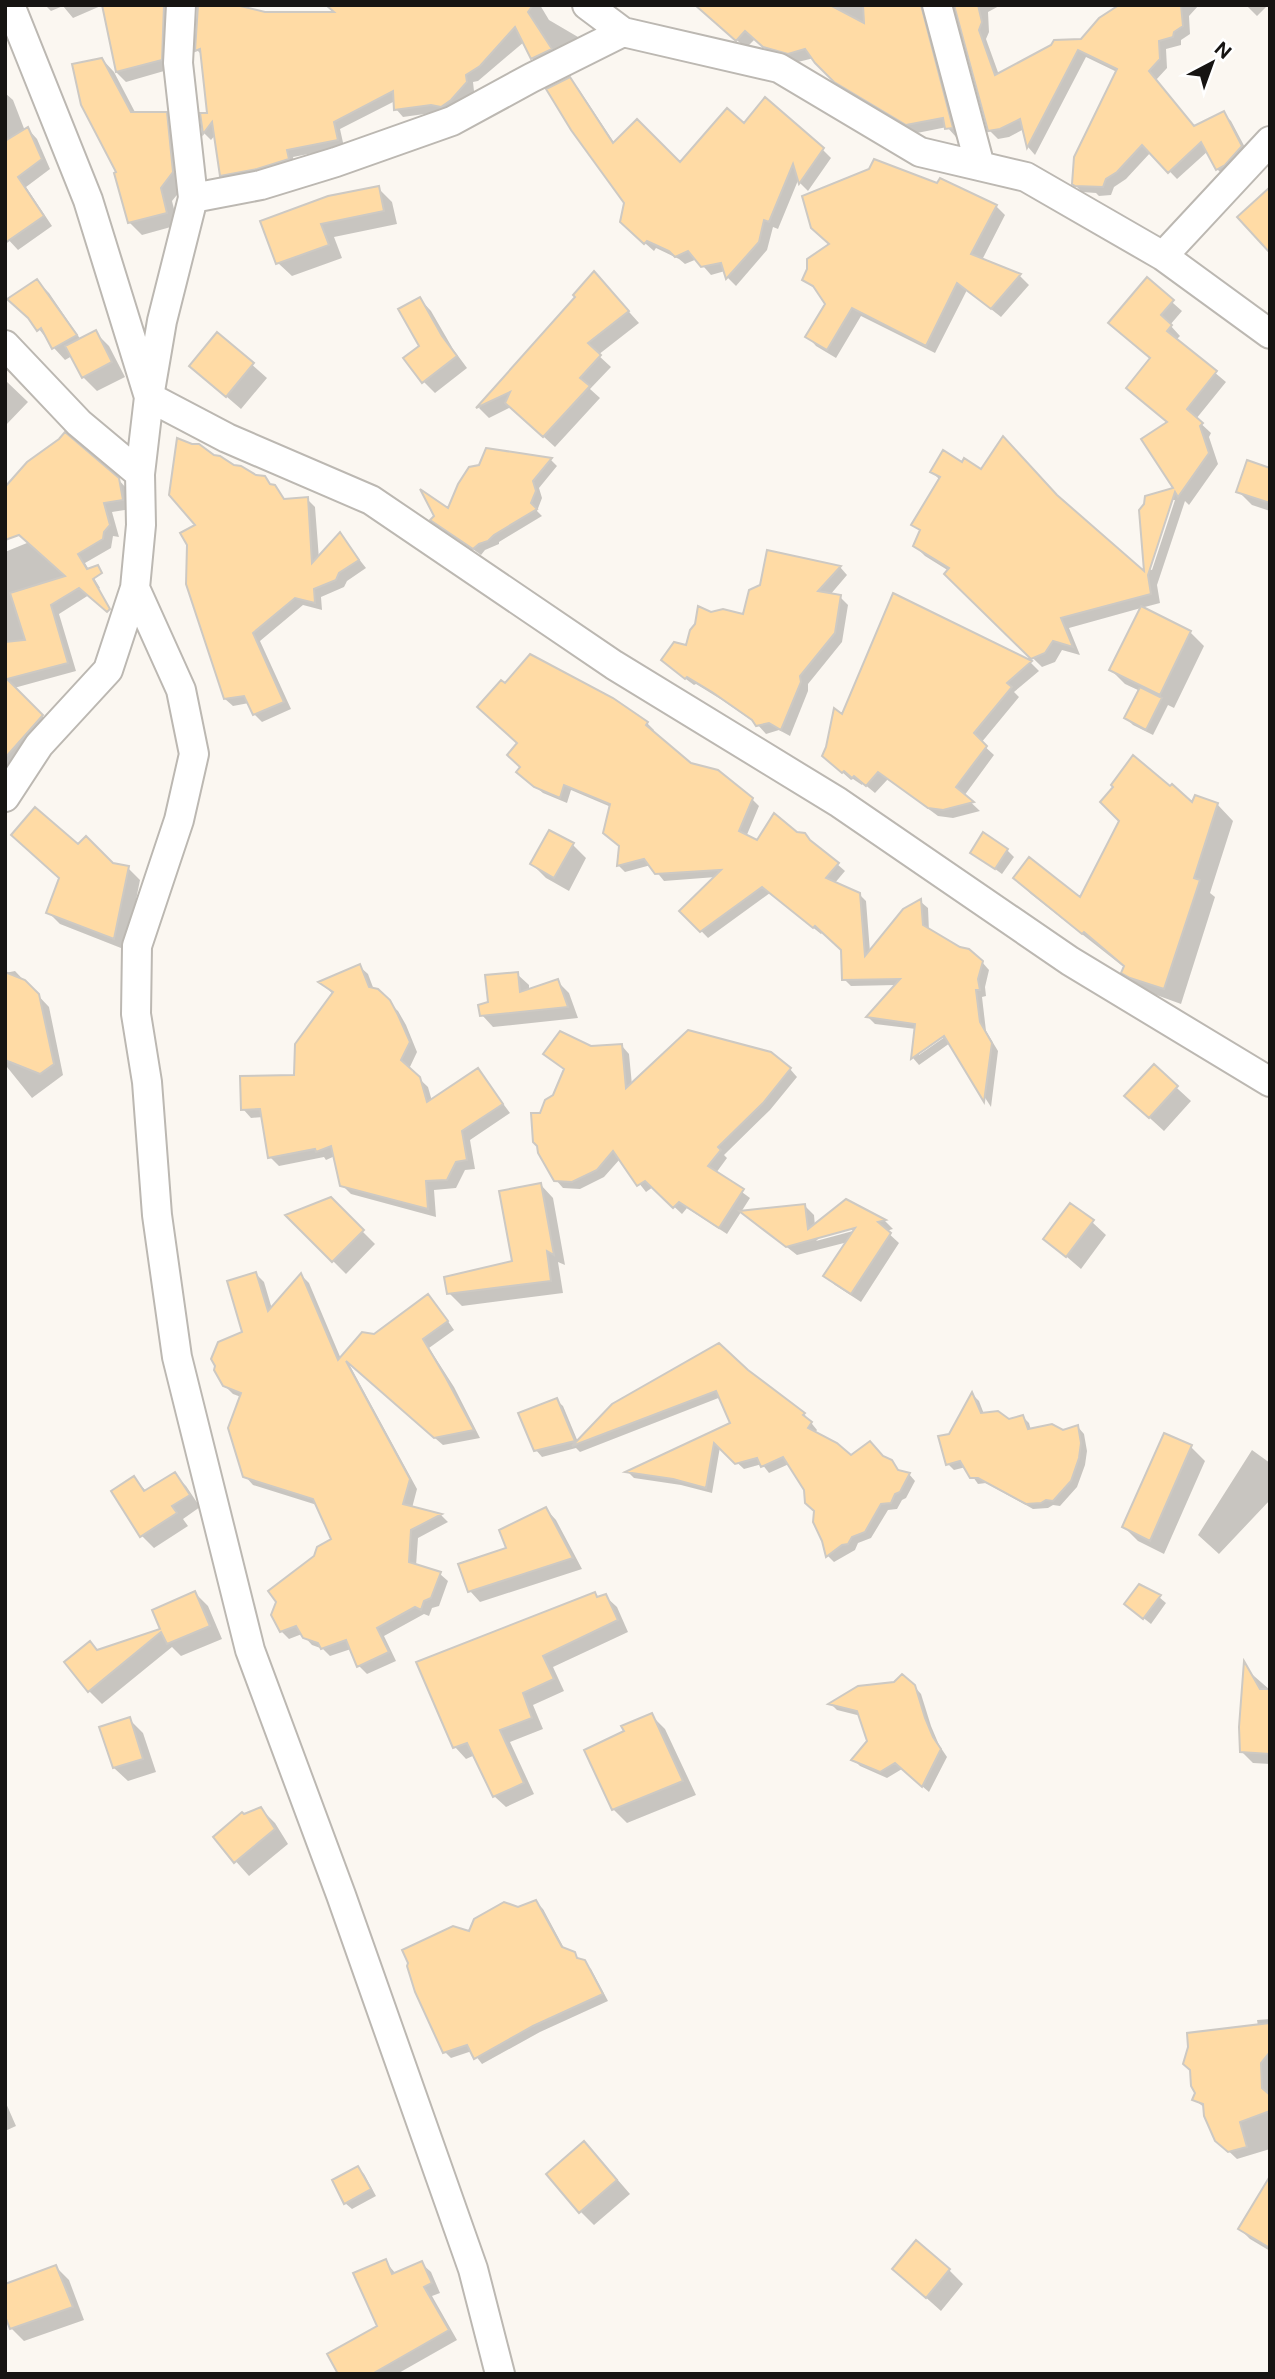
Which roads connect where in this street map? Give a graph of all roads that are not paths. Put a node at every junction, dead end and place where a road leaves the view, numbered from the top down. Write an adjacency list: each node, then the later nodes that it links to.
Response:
1 (10, 5): 12 (street)
2 (181, 5): 8 (street)
3 (587, 5): 5 (street)
4 (937, 5): 7 (street)
5 (623, 32): 7 (street); 8 (street)
6 (1270, 141): 9 (street)
7 (980, 166): 9 (street)
8 (192, 198): 12 (street)
9 (1163, 256): 10 (street)
10 (1270, 334)
11 (5, 345): 13 (street)
12 (149, 397): 13 (street); 16 (street)
13 (140, 474): 14 (street)
14 (135, 588): 15 (street); 17 (street)
15 (5, 797)
16 (1270, 1082)
17 (500, 2374)

